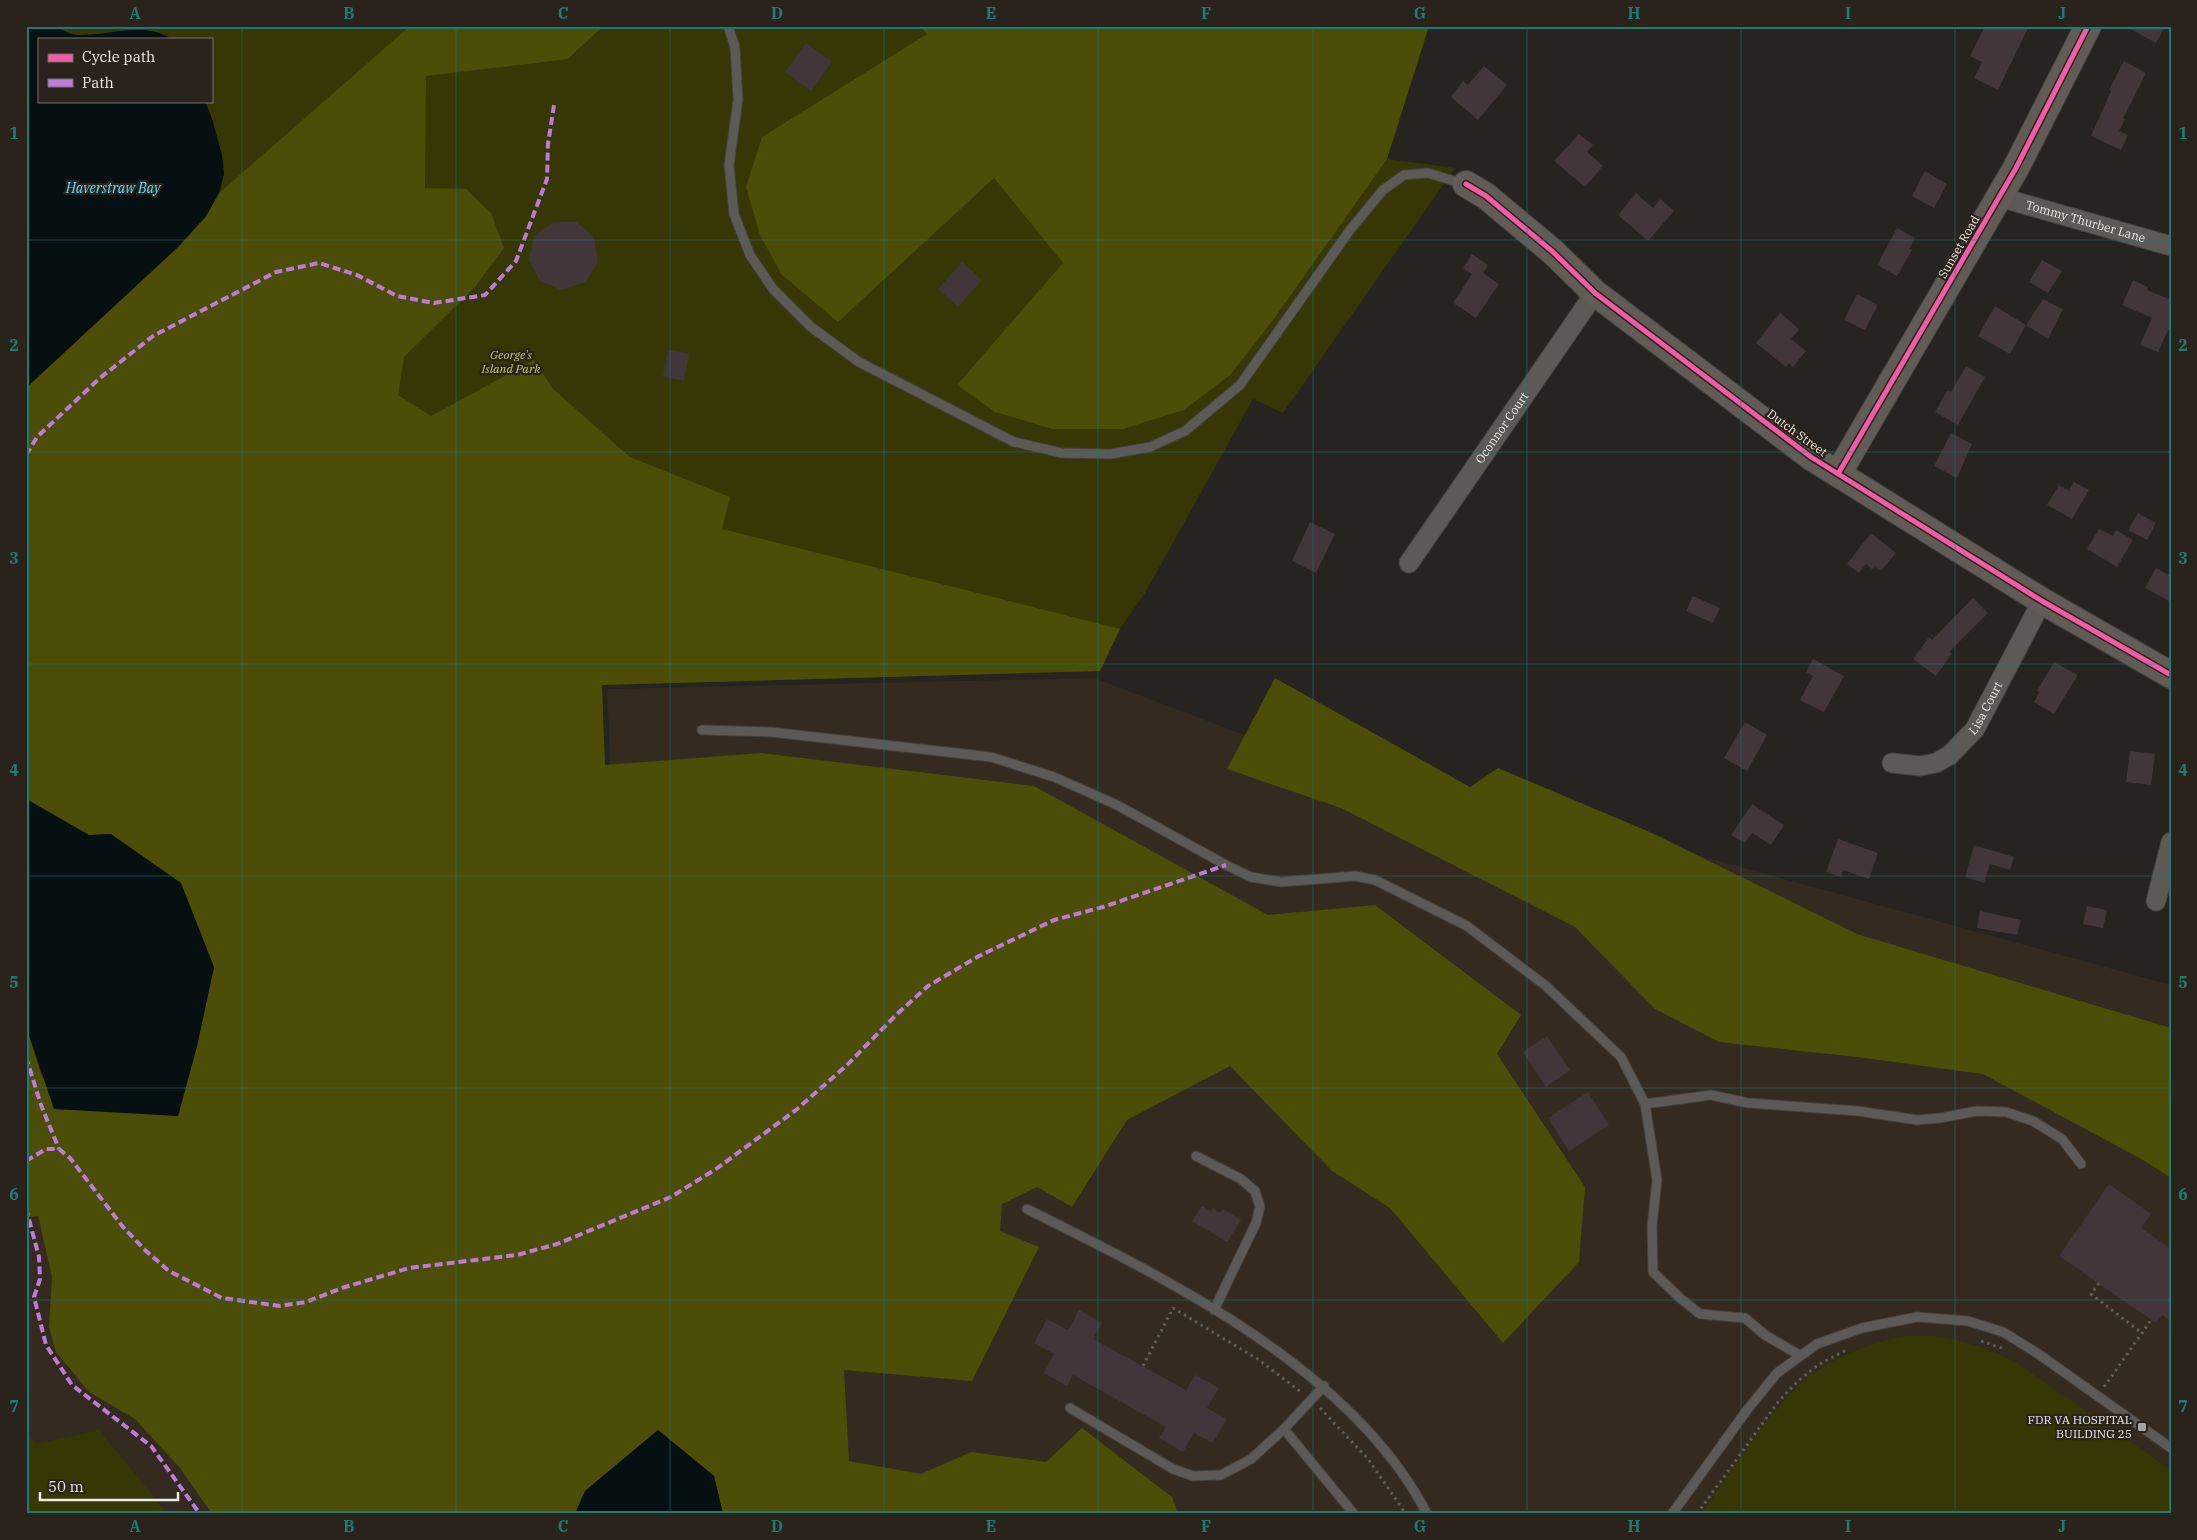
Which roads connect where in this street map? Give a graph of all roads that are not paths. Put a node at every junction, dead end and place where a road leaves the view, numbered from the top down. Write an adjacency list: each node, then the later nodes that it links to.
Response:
1 (728, 26): 3 (lane)
2 (2088, 26): 4 (street, Sunset Road)
3 (1466, 184): 6 (street, Dutch Street)
4 (1999, 197): 5 (street, Tommy Thurber Lane); 7 (street, Sunset Road)
5 (2171, 246)
6 (1595, 293): 7 (street, Dutch Street); 8 (street, Oconnor Court)
7 (1838, 474): 9 (street, Dutch Street)
8 (1409, 562)
9 (2042, 601): 10 (street, Dutch Street); 12 (street, Lisa Court)
10 (2171, 675)
11 (702, 730): 15 (lane)
12 (1892, 763)
13 (2171, 842): 14 (street)
14 (2156, 902)
15 (1645, 1104): 17 (lane); 20 (lane)
16 (1196, 1156): 19 (lane)
17 (2081, 1164)
18 (1027, 1209): 19 (lane)
19 (1214, 1310): 21 (lane)
20 (1801, 1356): 24 (lane); 27 (lane)
21 (1324, 1386): 23 (lane); 26 (lane)
22 (1070, 1408): 23 (lane)
23 (1284, 1428): 25 (lane)
24 (2171, 1448)
25 (1354, 1514)
26 (1427, 1514)
27 (1672, 1514)

